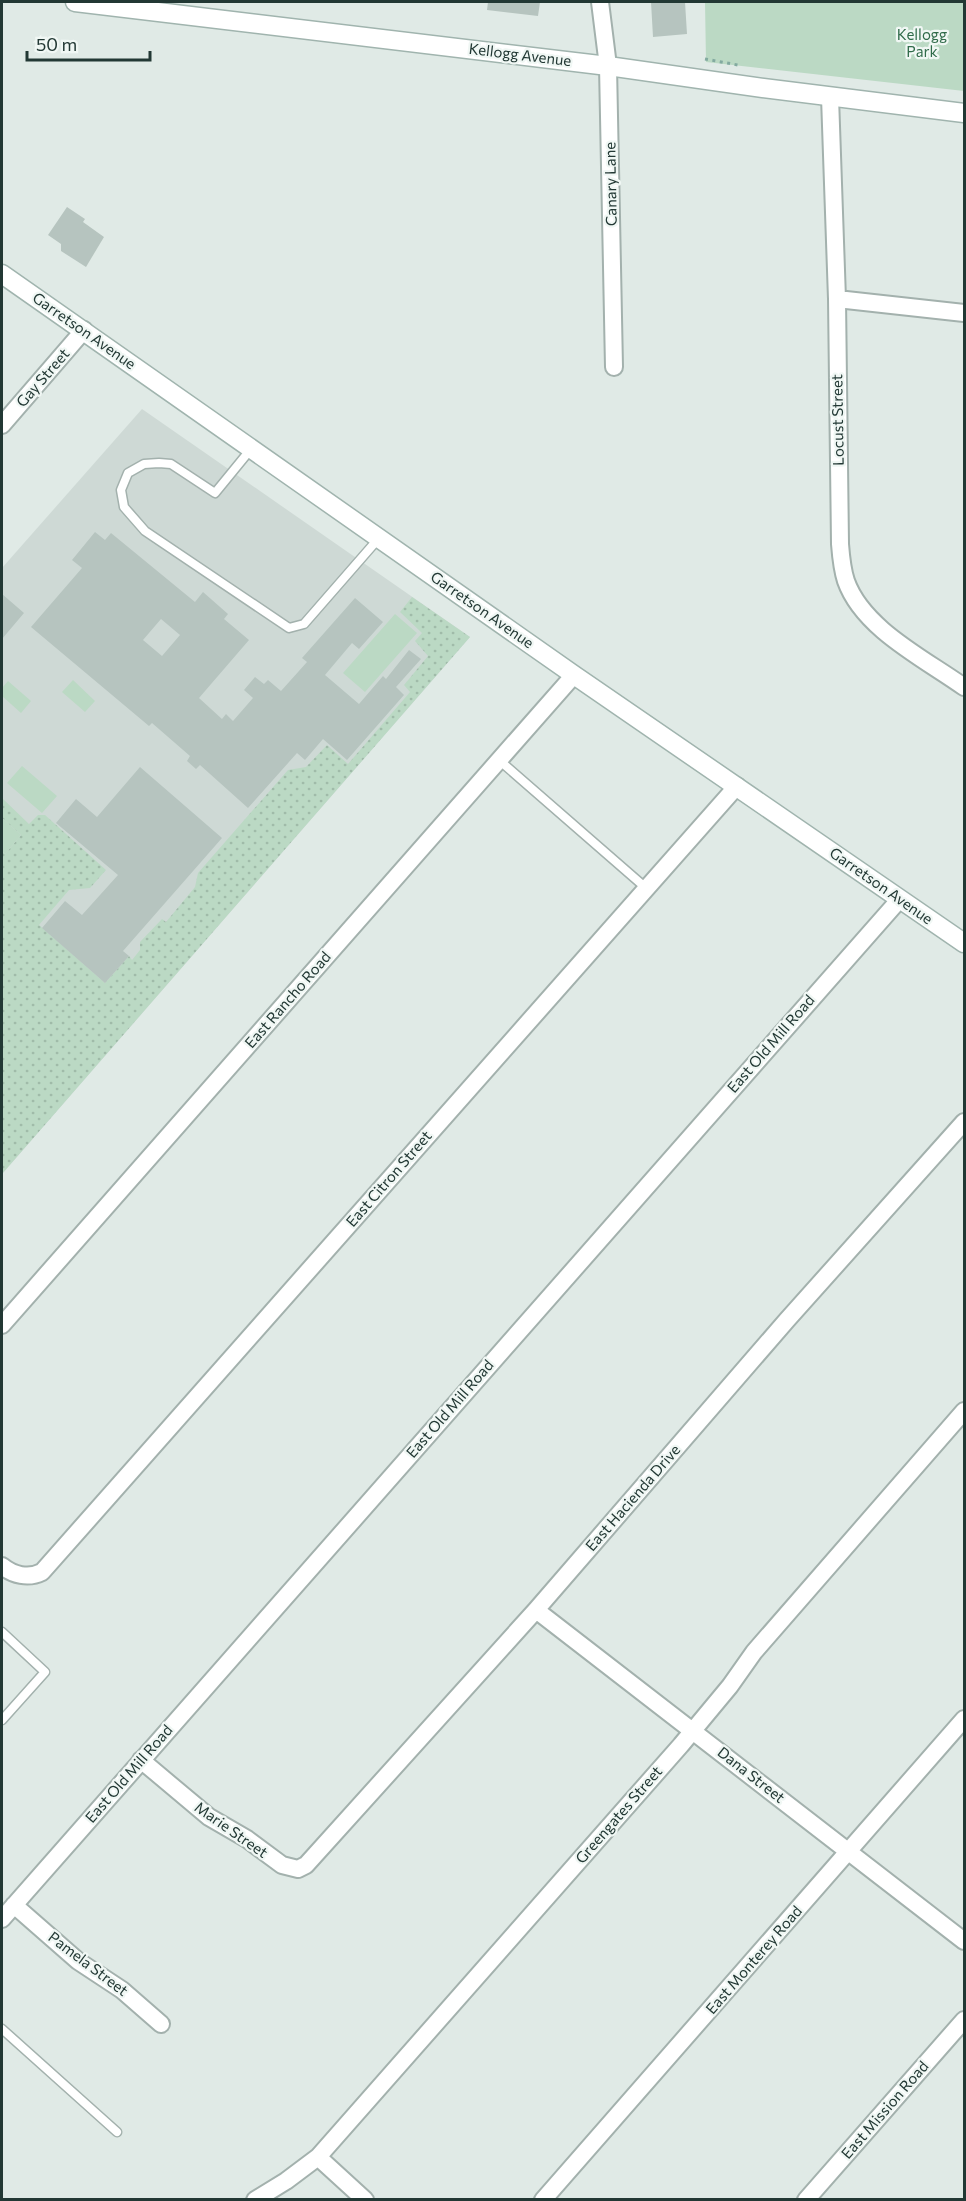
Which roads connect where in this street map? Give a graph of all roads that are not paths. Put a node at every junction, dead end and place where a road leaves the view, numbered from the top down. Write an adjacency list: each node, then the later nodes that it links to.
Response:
1 (75, 2): 3 (street, Kellogg Avenue)
2 (600, 2): 3 (street, Canary Lane)
3 (608, 66): 4 (street, Kellogg Avenue); 10 (street, Canary Lane)
4 (830, 97): 5 (street, Kellogg Avenue); 7 (street, Locust Street)
5 (964, 113)
6 (2, 274): 9 (street, Garretson Avenue)
7 (837, 299): 8 (street); 15 (street, Locust Street)
8 (964, 313)
9 (84, 330): 11 (street, Gay Street); 12 (street, Garretson Avenue)
10 (614, 367)
11 (2, 425)
12 (251, 449): 13 (street, Garretson Avenue); 13 (lane)
13 (379, 538): 14 (street, Garretson Avenue)
14 (574, 675): 16 (street, East Rancho Road); 17 (street, Garretson Avenue)
15 (964, 687)
16 (499, 760): 18 (lane); 22 (street, East Rancho Road)
17 (737, 786): 18 (street, East Citron Street); 19 (street, Garretson Avenue)
18 (646, 888): 24 (street, East Citron Street)
19 (899, 900): 20 (street, Garretson Avenue); 30 (street, East Old Mill Road)
20 (964, 943)
21 (964, 1122): 25 (street, East Hacienda Drive)
22 (2, 1325)
23 (964, 1411): 29 (street, Greengates Street)
24 (2, 1566)
25 (537, 1610): 29 (street, Dana Street); 32 (street, East Hacienda Drive)
26 (2, 1632): 28 (lane)
27 (964, 1719): 31 (street, East Monterey Road)
28 (2, 1720)
29 (693, 1731): 31 (street, Dana Street); 40 (street, Greengates Street)
30 (141, 1760): 32 (street, Marie Street); 33 (street, East Old Mill Road)
31 (849, 1852): 35 (street, Dana Street); 43 (street, East Monterey Road)
32 (298, 1869)
33 (14, 1905): 34 (street, East Old Mill Road); 37 (street, Pamela Street)
34 (2, 1919)
35 (964, 1941)
36 (964, 2020): 44 (street, East Mission Road)
37 (161, 2024)
38 (2, 2029): 39 (lane)
39 (117, 2132)
40 (318, 2157): 41 (street, Greengates Street); 42 (street)
41 (255, 2199)
42 (366, 2199)
43 (543, 2199)
44 (806, 2199)

